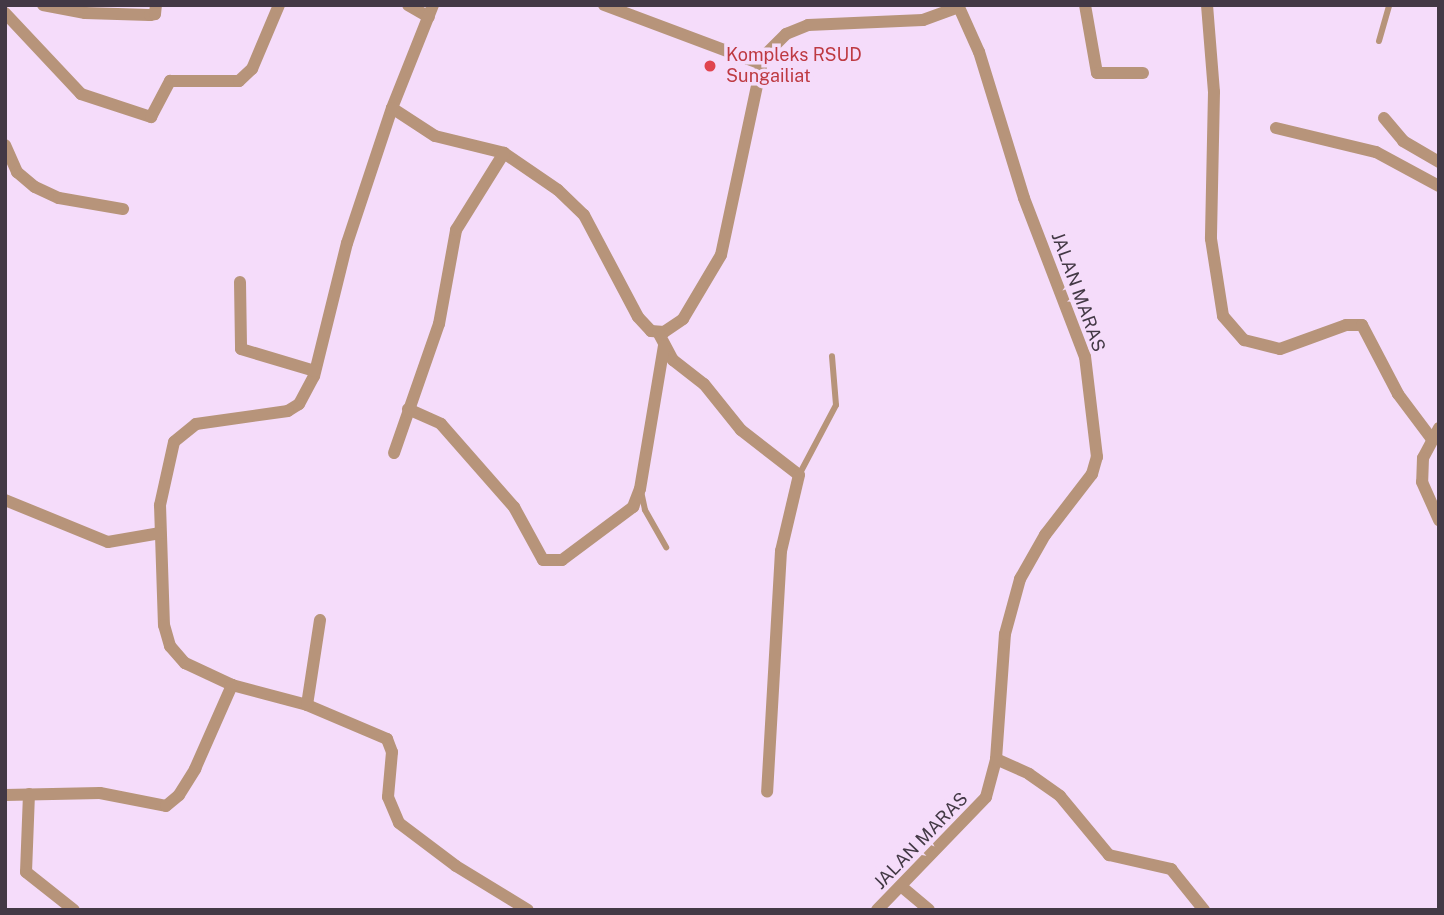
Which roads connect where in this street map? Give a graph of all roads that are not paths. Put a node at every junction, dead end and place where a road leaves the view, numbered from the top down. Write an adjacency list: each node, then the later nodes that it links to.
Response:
1 (43, 5): 2 (street)
2 (156, 5)
3 (279, 5): 11 (street)
4 (408, 5): 10 (street)
5 (604, 5): 13 (street)
6 (1084, 5): 14 (street)
7 (1207, 5): 29 (street)
8 (1390, 5): 12 (lane)
9 (958, 6): 13 (street); 40 (street, JALAN MARAS)
10 (431, 11): 15 (street)
11 (5, 13)
12 (1379, 41)
13 (759, 63): 24 (street)
14 (1143, 74)
15 (392, 108): 19 (street); 27 (street)
16 (1384, 118): 20 (street)
17 (1276, 128): 21 (street)
18 (5, 145): 22 (street)
19 (504, 153): 24 (street); 28 (street)
20 (1439, 162)
21 (1439, 186)
22 (122, 209)
23 (240, 282): 27 (street)
24 (658, 332): 25 (street)
25 (664, 346): 31 (street); 32 (street)
26 (832, 356): 31 (lane)
27 (315, 371): 35 (street)
28 (408, 409): 30 (street); 32 (street)
29 (1435, 433): 34 (street)
30 (394, 453)
31 (799, 475): 41 (street)
32 (640, 489): 36 (lane)
33 (5, 500): 35 (street)
34 (1439, 520)
35 (160, 533): 38 (street)
36 (666, 547)
37 (320, 620): 39 (street)
38 (232, 685): 39 (street); 42 (street)
39 (307, 705): 46 (street)
40 (996, 759): 44 (street, JALAN MARAS); 49 (street)
41 (767, 792)
42 (29, 794): 43 (street); 45 (street)
43 (5, 795)
44 (902, 887): 47 (street, JALAN MARAS); 48 (street)
45 (74, 910)
46 (528, 910)
47 (877, 910)
48 (929, 910)
49 (1204, 910)

